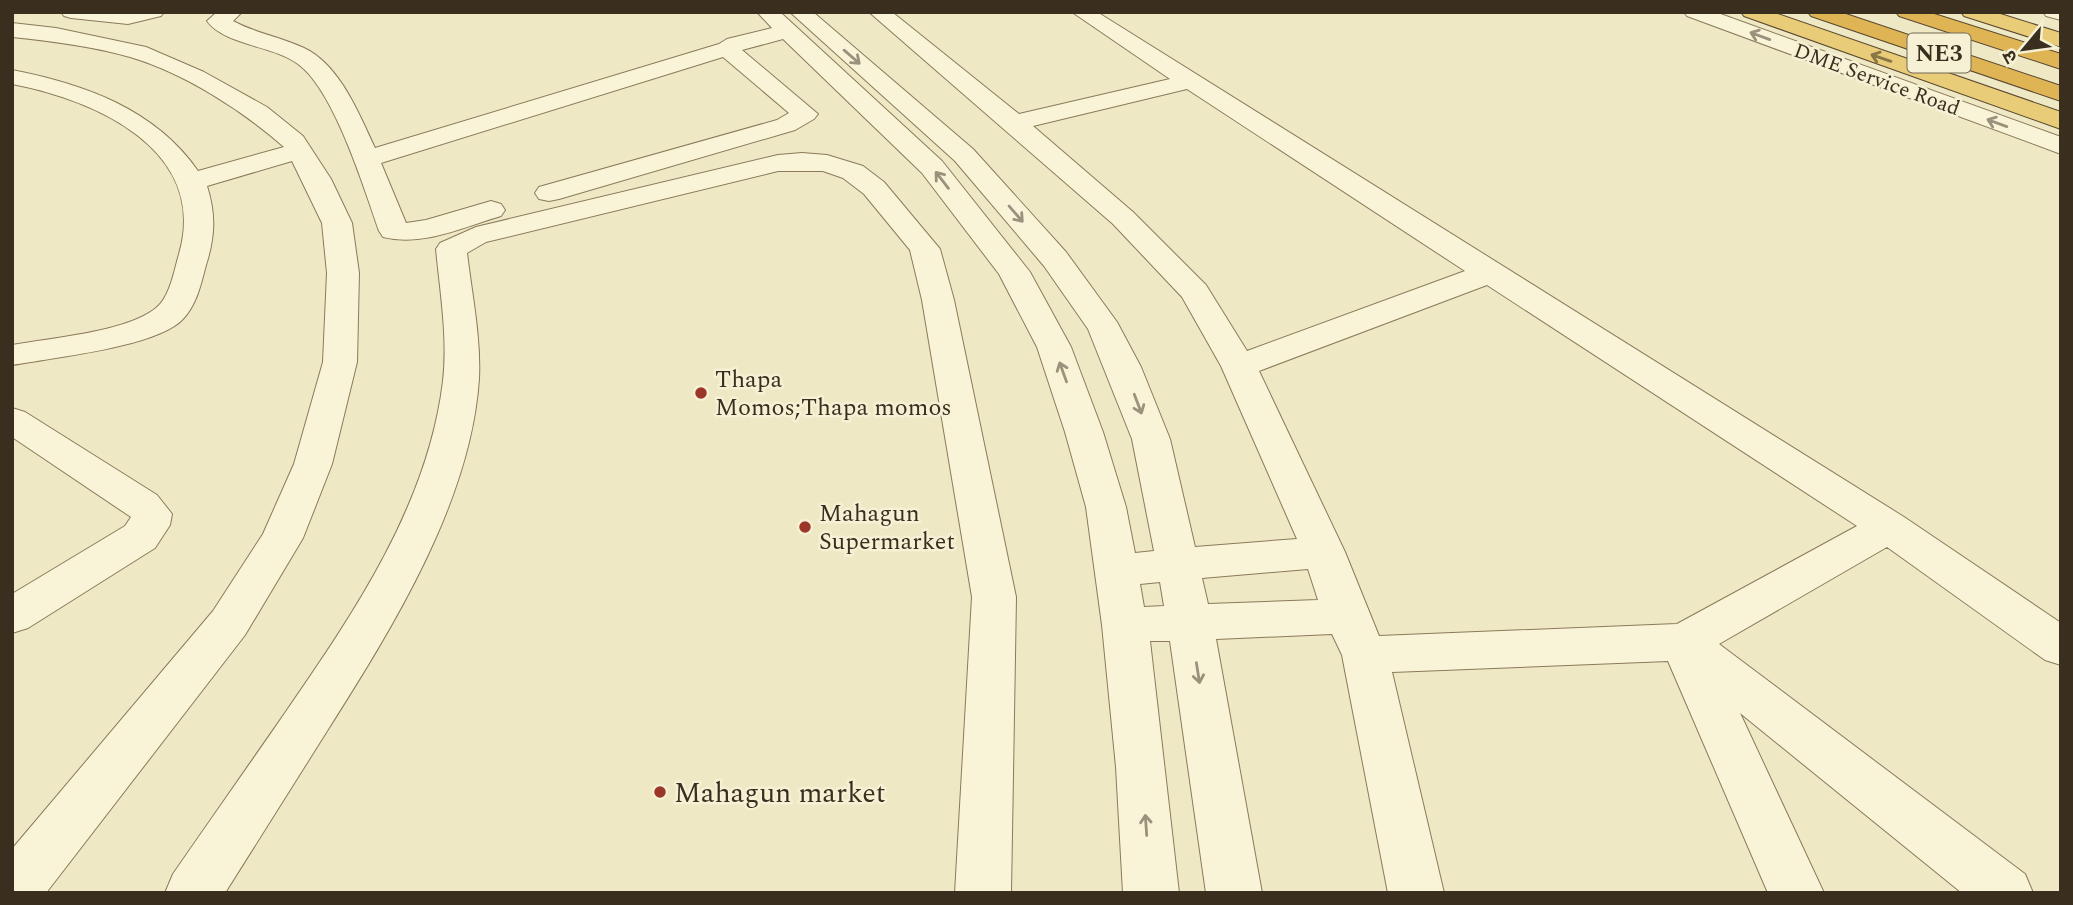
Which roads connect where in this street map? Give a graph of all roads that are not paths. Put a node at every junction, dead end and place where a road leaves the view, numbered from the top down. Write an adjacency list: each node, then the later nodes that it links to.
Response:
1 (71, 12): 2 (street)
2 (154, 12)
3 (232, 12): 25 (street)
4 (879, 12): 22 (street)
5 (1082, 12): 19 (street)
6 (1694, 12): 23 (street, DME Service Road, one-way to 6)
7 (1751, 12): 21 (highway, one-way to 7)
8 (1818, 12): 20 (highway, NE3)
9 (1906, 12): 17 (highway, NE3)
10 (1971, 12): 15 (highway)
11 (2053, 12): 12 (street)
12 (2061, 14)
13 (785, 18): 16 (street); 33 (street, one-way to 33); 34 (street, one-way to 13)
14 (12, 30): 24 (street)
15 (2061, 40)
16 (727, 49): 25 (street); 25 (street)
17 (2061, 62)
18 (12, 77): 26 (street)
19 (1188, 82): 22 (street); 27 (street)
20 (2061, 94)
21 (2061, 121)
22 (1014, 123): 29 (street)
23 (2061, 146)
24 (299, 151): 26 (street); 42 (street)
25 (368, 159)
26 (191, 182): 28 (street)
27 (1489, 274): 29 (street); 31 (street)
28 (12, 355)
29 (1238, 366): 32 (street)
30 (12, 420): 35 (street)
31 (1889, 527): 39 (street); 40 (street)
32 (1324, 552): 33 (street); 36 (street)
33 (1178, 564): 34 (street); 37 (street)
34 (1115, 570): 38 (street)
35 (12, 616)
36 (1346, 616): 37 (street); 41 (street)
37 (1190, 622): 38 (street); 46 (street, one-way to 46)
38 (1125, 625): 45 (street, one-way to 38)
39 (1684, 642): 41 (street); 48 (street); 49 (street)
40 (2061, 647)
41 (1365, 655): 47 (street)
42 (12, 892)
43 (193, 893): 44 (street)
44 (983, 893)
45 (1151, 893)
46 (1234, 893)
47 (1416, 893)
48 (1796, 893)
49 (2005, 893)

